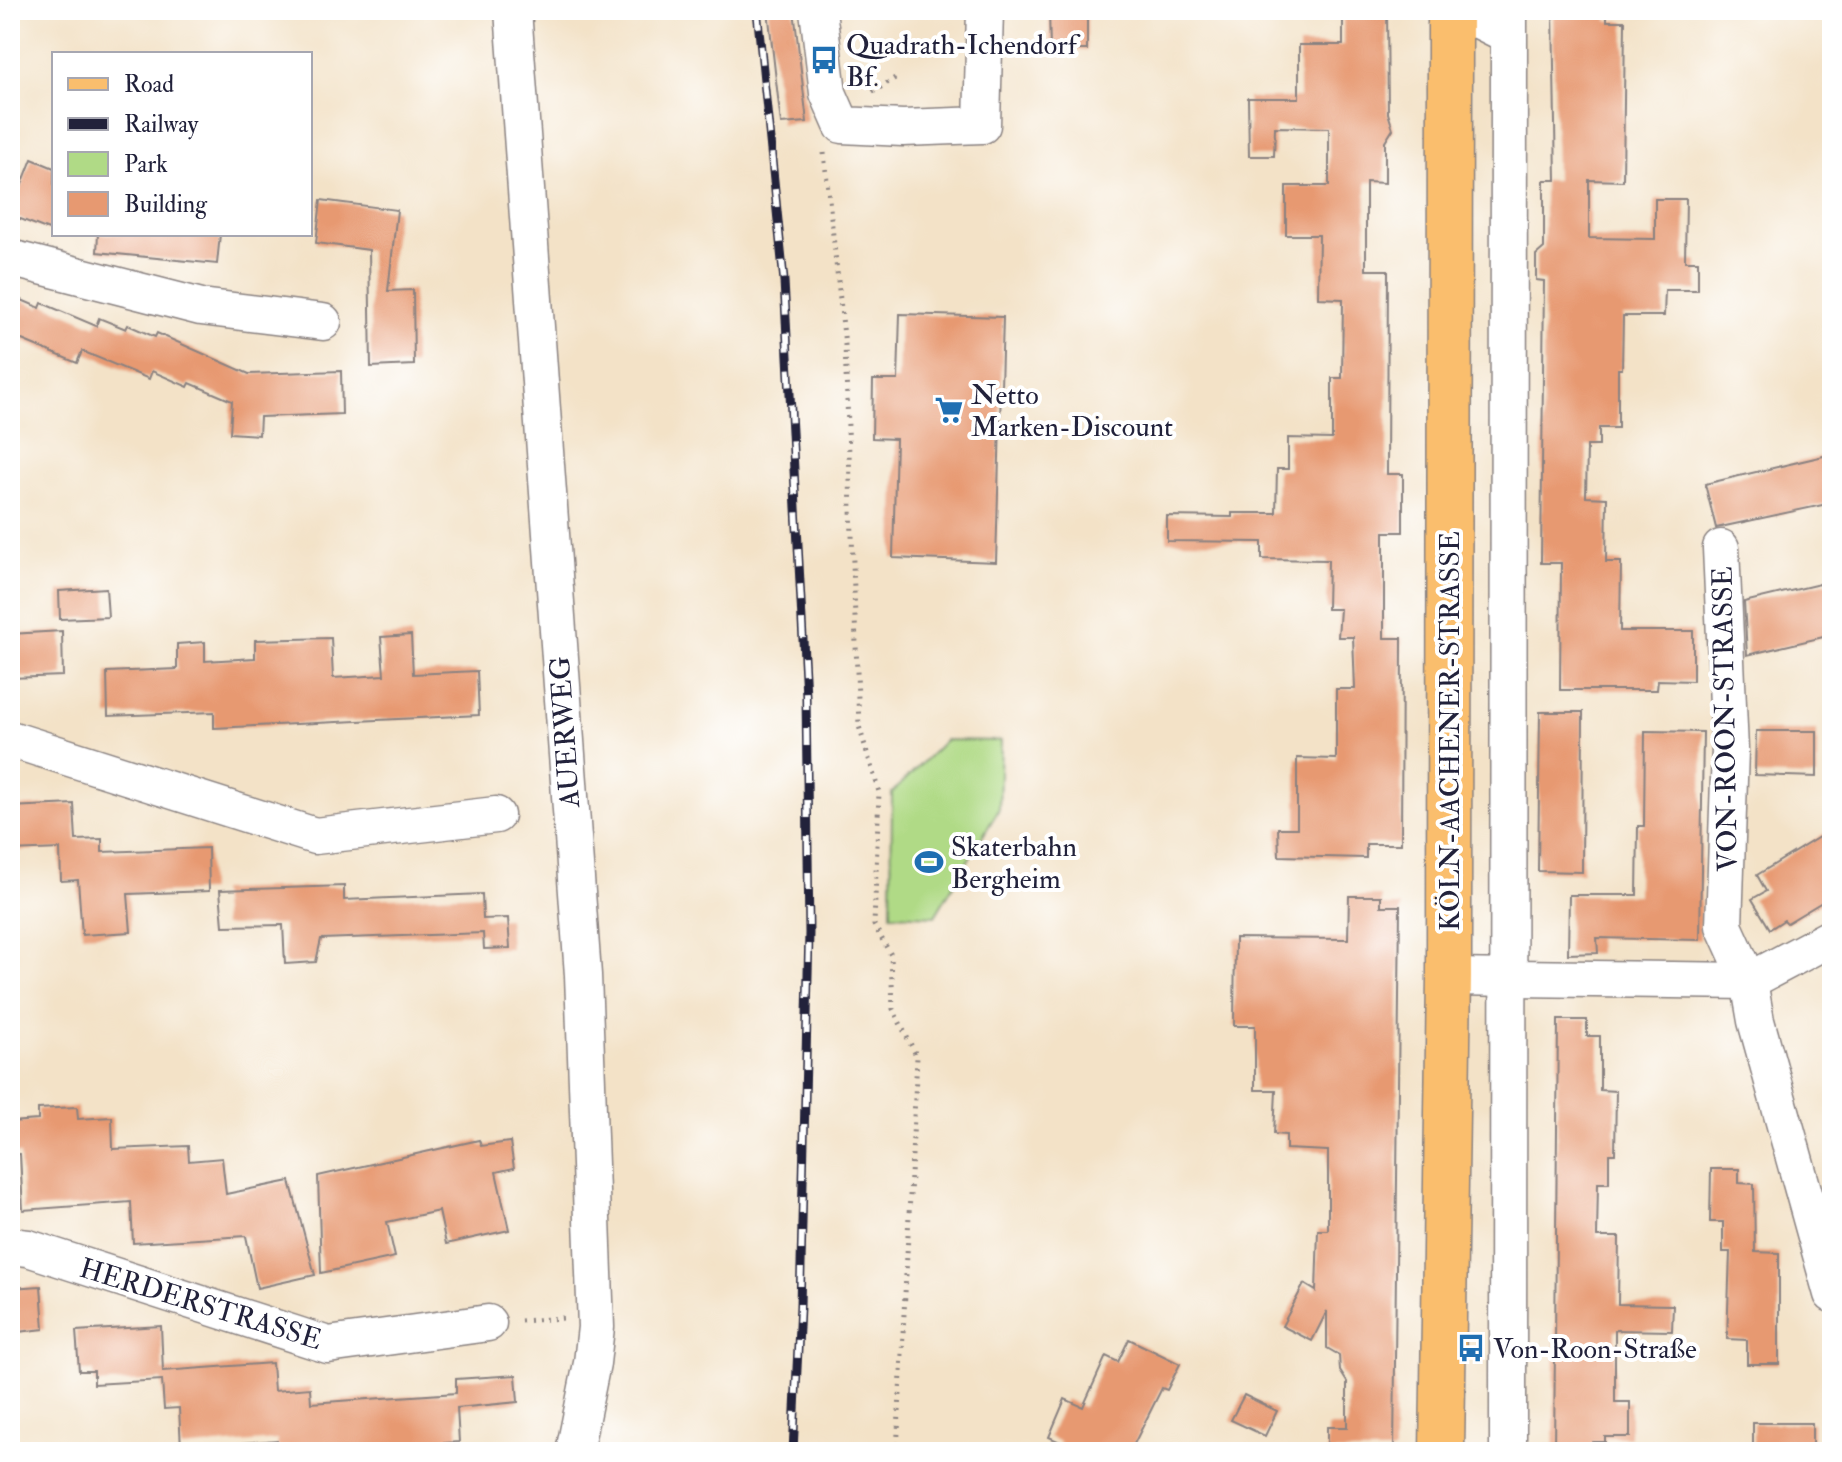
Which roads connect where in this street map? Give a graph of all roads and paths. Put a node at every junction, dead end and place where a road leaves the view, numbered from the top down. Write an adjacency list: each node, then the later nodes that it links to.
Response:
1 (513, 10): 19 (street, AUERWEG)
2 (818, 10): 3 (street)
3 (985, 10)
4 (1450, 10): 14 (main road, KÖLN-AACHENER-STRASSE)
5 (1458, 10): 6 (street)
6 (1509, 22): 15 (street)
7 (823, 144): 22 (path)
8 (10, 258): 9 (street)
9 (323, 322)
10 (1721, 548): 16 (street, VON-ROON-STRASSE)
11 (10, 739): 12 (street)
12 (496, 815)
13 (1832, 937): 16 (street)
14 (1449, 977): 15 (street); 23 (main road, KÖLN-AACHENER-STRASSE)
15 (1510, 977): 16 (street); 24 (street)
16 (1749, 981): 18 (street, VON-ROON-STRASSE)
17 (10, 1246): 20 (street, HERDERSTRASSE)
18 (1831, 1287)
19 (596, 1322): 20 (path); 21 (street, AUERWEG)
20 (488, 1323)
21 (574, 1452)
22 (897, 1452)
23 (1442, 1452)
24 (1508, 1452)

